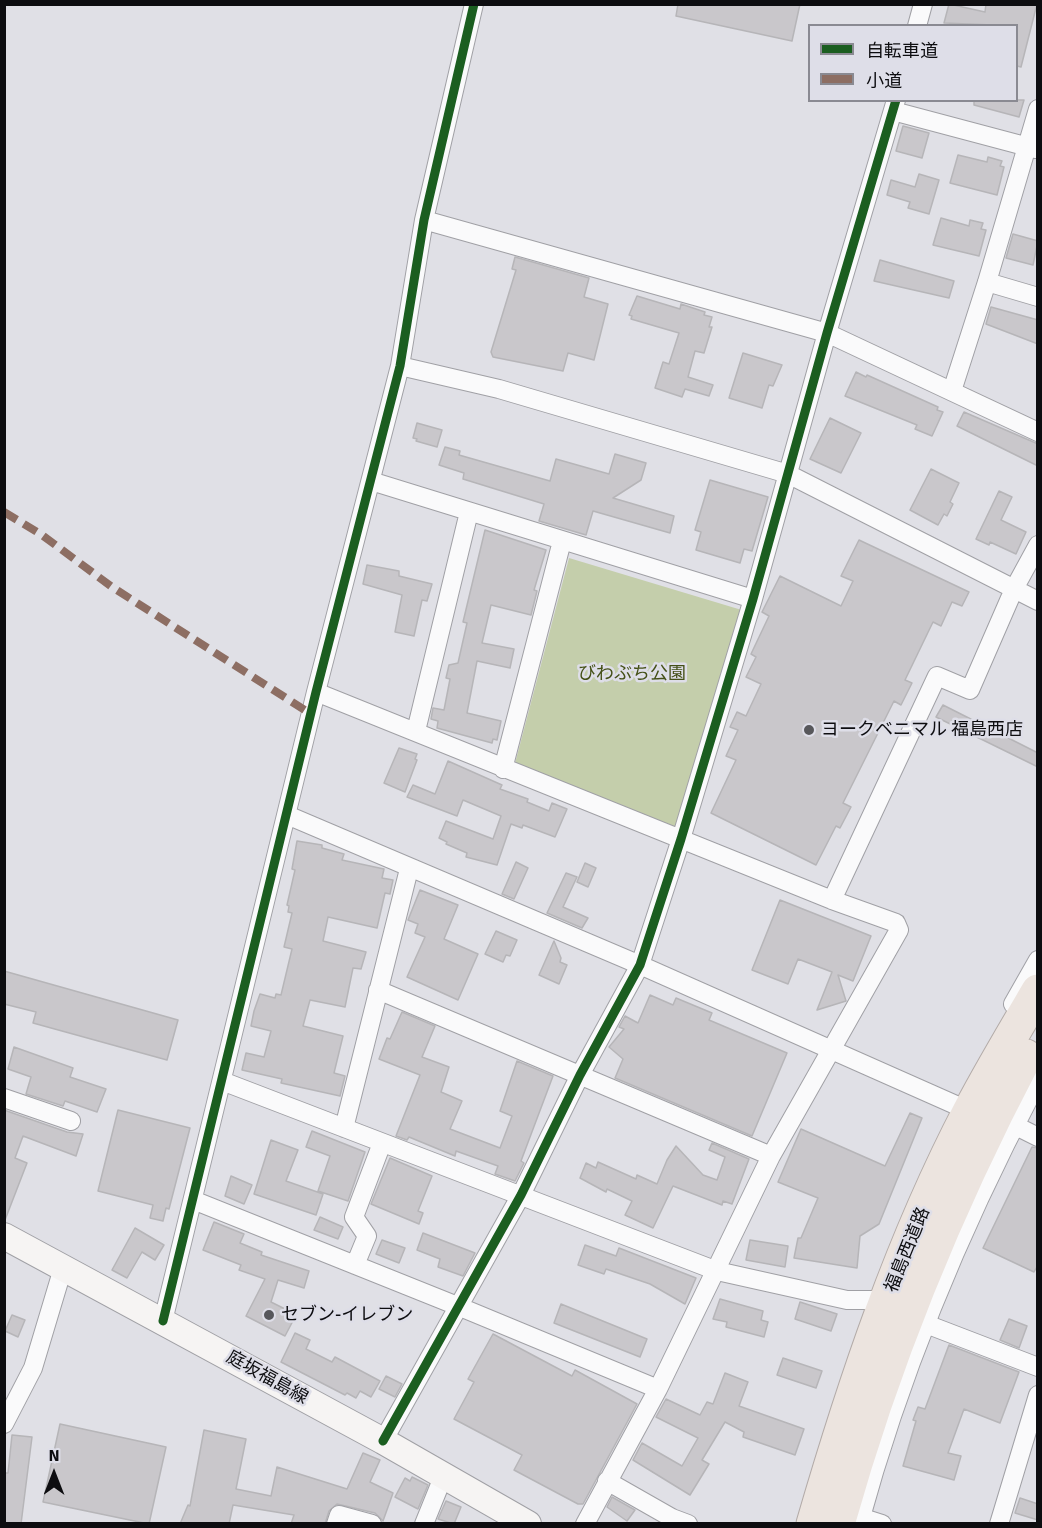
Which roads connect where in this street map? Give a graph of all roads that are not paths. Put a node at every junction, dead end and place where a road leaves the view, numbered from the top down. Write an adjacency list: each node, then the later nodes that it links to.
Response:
1 (474, 4): 7 (street)
2 (923, 4): 3 (street)
3 (918, 24)
4 (894, 106): 6 (street); 10 (street)
5 (1038, 109): 6 (street)
6 (1032, 148): 8 (street)
7 (424, 220): 10 (street); 11 (street)
8 (987, 282): 9 (street); 12 (street)
9 (1038, 297)
10 (826, 333): 12 (street); 14 (street)
11 (400, 366): 14 (street); 15 (street)
12 (952, 391): 13 (street)
13 (1038, 432)
14 (788, 474): 19 (street); 20 (street)
15 (370, 481): 16 (street); 22 (street)
16 (469, 512): 17 (street); 23 (street)
17 (562, 541): 20 (street); 24 (street)
18 (1038, 545): 19 (street)
19 (1014, 589): 21 (street); 28 (street)
20 (753, 599): 26 (street)
21 (1038, 601)
22 (316, 692): 23 (street); 25 (street)
23 (416, 731): 24 (street)
24 (503, 769): 26 (street)
25 (287, 815): 27 (street); 36 (street)
26 (681, 839): 28 (street); 30 (street)
27 (410, 868): 30 (street); 31 (street)
28 (832, 900): 34 (street)
29 (1038, 960): 39 (street)
30 (640, 965): 34 (street); 35 (street)
31 (378, 990): 35 (street); 42 (street)
32 (1038, 991): 62 (highway, 福島西道路)
33 (1038, 1032): 62 (highway, 福島西道路)
34 (832, 1050): 39 (street); 45 (street)
35 (580, 1076): 45 (street); 46 (street)
36 (222, 1081): 42 (street); 47 (street)
37 (1038, 1081): 41 (street)
38 (4, 1098): 40 (street)
39 (958, 1106): 52 (street)
40 (71, 1121)
41 (1014, 1125): 43 (street); 55 (street)
42 (344, 1128): 44 (street)
43 (1038, 1137)
44 (382, 1143): 46 (street); 49 (street)
45 (771, 1156): 51 (street)
46 (521, 1195): 51 (street); 53 (street)
47 (193, 1200): 49 (street); 54 (street)
48 (4, 1236): 50 (main road, 庭坂福島線)
49 (355, 1265): 53 (street)
50 (63, 1268): 54 (main road, 庭坂福島線); 60 (street)
51 (717, 1271): 52 (street); 57 (street)
52 (875, 1300): 72 (street)
53 (460, 1307): 57 (street); 61 (street)
54 (163, 1321): 61 (main road, 庭坂福島線)
55 (926, 1324): 56 (street); 65 (street)
56 (1038, 1367)
57 (658, 1389): 64 (street)
58 (1038, 1395): 59 (street)
59 (1033, 1422): 75 (street)
60 (4, 1424)
61 (382, 1441): 63 (main road, 庭坂福島線)
62 (842, 1467): 65 (highway, 福島西道路); 73 (highway, 福島西道路)
63 (443, 1477): 68 (street); 69 (main road, 庭坂福島線)
64 (607, 1481): 70 (street); 71 (street)
65 (852, 1521): 74 (street)
66 (336, 1524): 67 (street)
67 (372, 1524)
68 (424, 1524)
69 (528, 1524)
70 (585, 1524)
71 (688, 1524)
72 (800, 1524)
73 (813, 1524)
74 (882, 1524)
75 (999, 1524)

